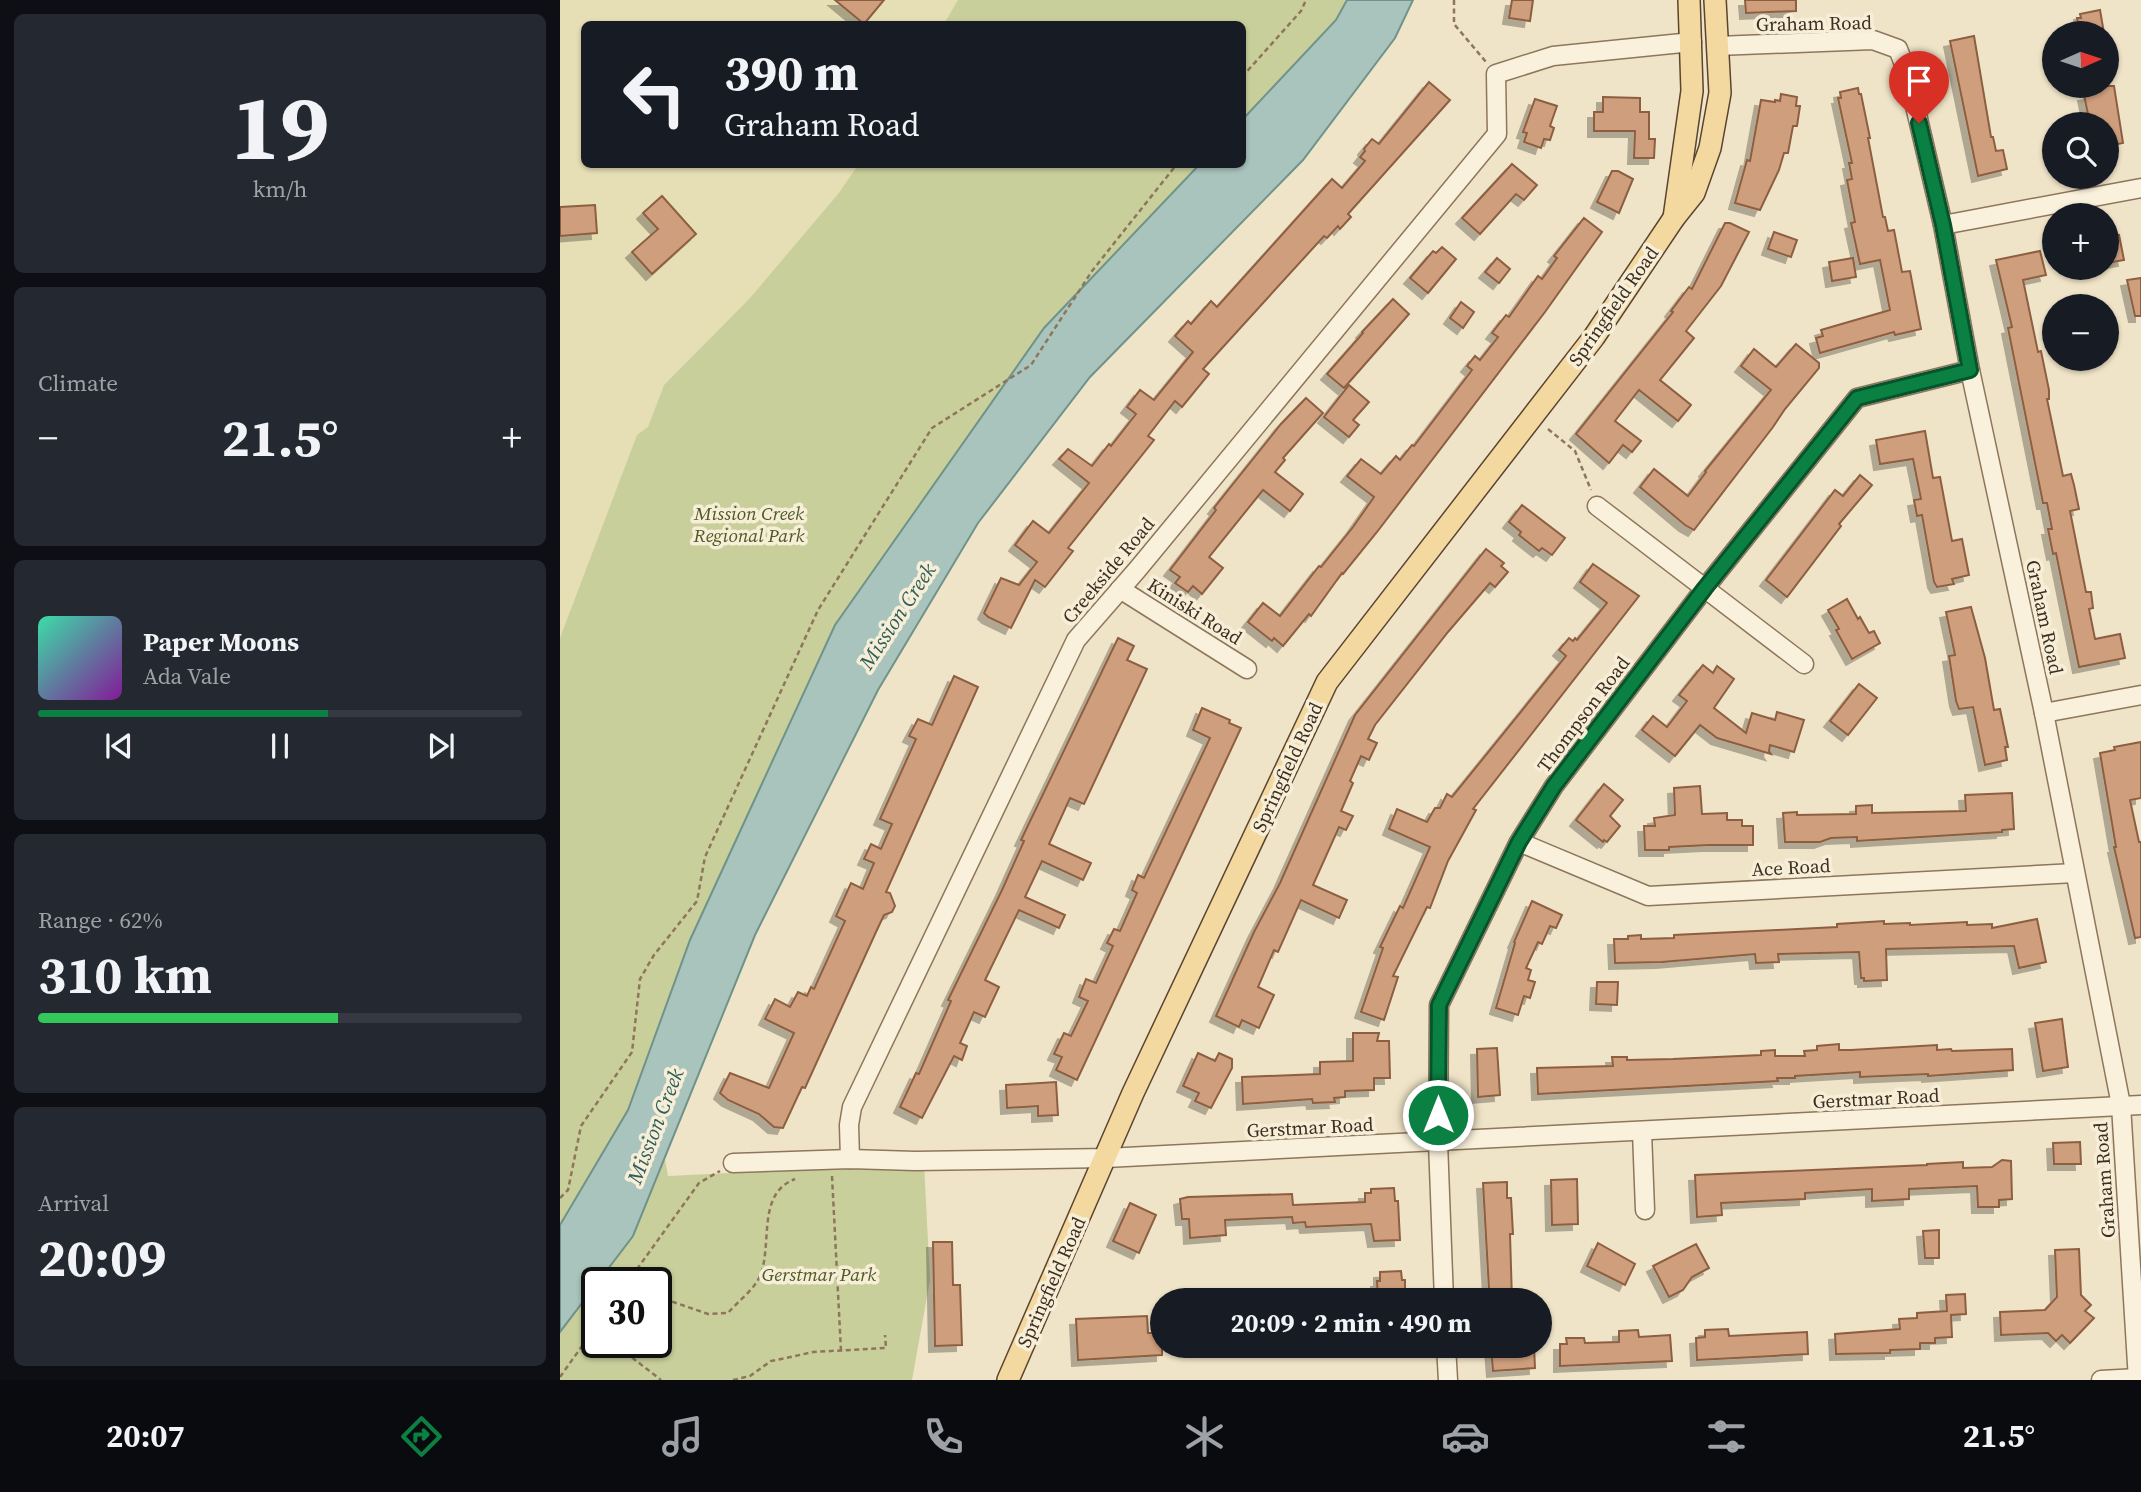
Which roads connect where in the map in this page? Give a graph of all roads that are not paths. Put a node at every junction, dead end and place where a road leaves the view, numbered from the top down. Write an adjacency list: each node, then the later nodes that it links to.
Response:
1 (1689, 0): 3 (main road, Springfield Road)
2 (1715, 0): 4 (main road, Springfield Road)
3 (1692, 42): 6 (main road, Springfield Road); 11 (street, Creekside Road)
4 (1717, 46): 6 (main road, Springfield Road); 7 (street, Graham Road)
5 (2141, 188): 7 (street)
6 (1674, 218): 22 (main road, Springfield Road)
7 (1943, 225): 8 (street, Graham Road)
8 (1970, 370): 10 (street, Thompson Road); 15 (street, Graham Road)
9 (1597, 506): 10 (street)
10 (1705, 588): 12 (street); 16 (street, Thompson Road)
11 (1120, 589): 13 (street, Kiniski Road); 23 (street, Creekside Road)
12 (1804, 664)
13 (1247, 669)
14 (2141, 695): 15 (street)
15 (2044, 713): 17 (street, Graham Road)
16 (1519, 842): 17 (street, Ace Road); 21 (street, Thompson Road)
17 (2075, 873): 18 (street, Graham Road)
18 (2120, 1105): 19 (street, Gerstmar Road); 20 (street, Gerstmar Road); 28 (street, Graham Road)
19 (2141, 1105)
20 (1642, 1132): 21 (street, Gerstmar Road); 25 (street)
21 (1438, 1142): 22 (street, Gerstmar Road); 26 (street, Thompson Road)
22 (1106, 1158): 23 (street, Gerstmar Road); 29 (main road, Springfield Road)
23 (850, 1159): 24 (street, Gerstmar Road)
24 (733, 1163)
25 (1645, 1210)
26 (1444, 1288)
27 (1447, 1358): 30 (street)
28 (2138, 1379): 31 (street)
29 (1008, 1380)
30 (1448, 1380)
31 (2101, 1380)

